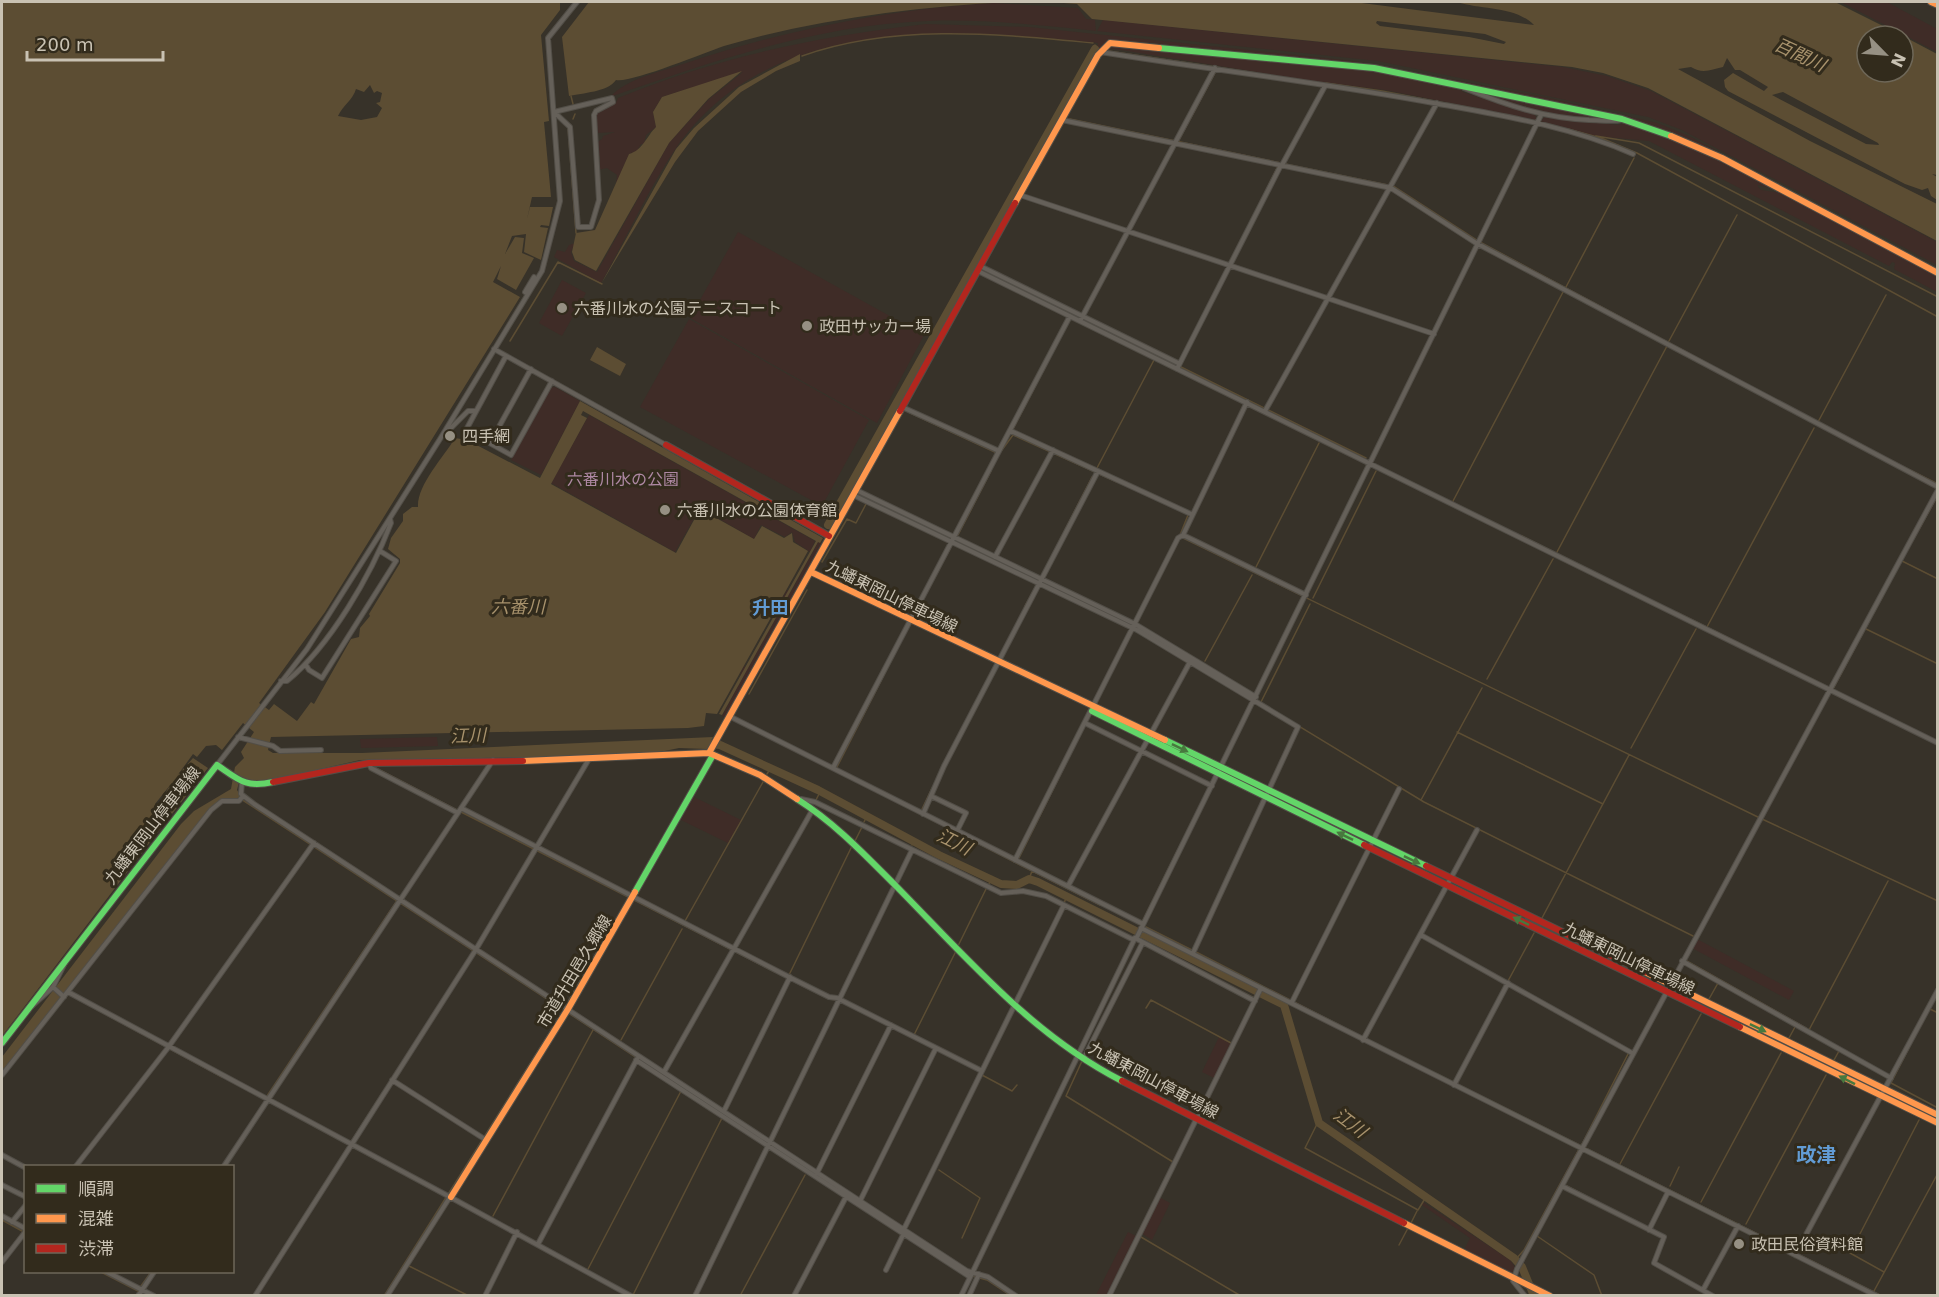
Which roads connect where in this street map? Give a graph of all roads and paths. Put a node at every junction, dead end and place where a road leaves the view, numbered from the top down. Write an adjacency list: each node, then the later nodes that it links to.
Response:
1 (577, 2): 9 (street)
2 (1931, 2): 3 (main road)
3 (1938, 5)
4 (1100, 52): 5 (street); 6 (main road); 11 (main road)
5 (1215, 68): 7 (street); 14 (street)
6 (1463, 85): 10 (street); 12 (main road)
7 (1325, 86): 8 (street); 16 (street)
8 (1437, 103): 13 (street); 17 (street)
9 (555, 112): 9 (street); 25 (street)
10 (1541, 115): 12 (street); 13 (street)
11 (1061, 119): 14 (street); 18 (main road)
12 (1622, 119): 23 (main road)
13 (1537, 123): 15 (street); 20 (street)
14 (1176, 142): 16 (street); 19 (street)
15 (1633, 154)
16 (1281, 164): 17 (street); 21 (street)
17 (1391, 187): 20 (street); 26 (street)
18 (1020, 195): 19 (street); 22 (main road)
19 (1129, 232): 21 (street); 28 (street)
20 (1478, 243): 29 (street); 47 (street)
21 (1231, 266): 26 (street); 32 (street)
22 (978, 268): 27 (street); 28 (street); 36 (main road)
23 (1938, 273)
24 (534, 277): 25 (street)
25 (528, 294): 30 (street)
26 (1329, 299): 29 (street); 37 (street)
27 (1070, 316): 28 (street); 39 (street)
28 (1081, 319): 32 (street)
29 (1433, 334): 45 (street)
30 (494, 349): 31 (street); 40 (street)
31 (506, 356): 33 (street); 38 (street)
32 (1177, 366): 35 (street)
33 (531, 369): 34 (street); 41 (street)
34 (552, 381): 41 (street); 42 (street)
35 (1247, 402): 37 (street); 49 (street)
36 (902, 407): 43 (street); 48 (main road)
37 (1266, 410): 45 (street)
38 (476, 411): 40 (street); 41 (street)
39 (1011, 431): 43 (street); 44 (street)
40 (440, 439): 50 (street)
41 (490, 443)
42 (666, 445): 51 (main road)
43 (998, 452): 53 (street)
44 (1052, 452): 46 (street); 55 (street)
45 (1370, 465): 58 (street); 65 (street)
46 (1097, 472): 49 (street); 57 (street)
47 (1938, 488): 65 (street)
48 (854, 492): 51 (main road); 53 (street)
49 (1191, 514): 52 (street)
50 (390, 518): 54 (street); 64 (street)
51 (829, 536): 56 (main road)
52 (1182, 536): 58 (street); 60 (street)
53 (953, 540): 55 (street); 57 (street); 59 (street)
54 (380, 551): 63 (street); 63 (street)
55 (996, 557): 57 (street)
56 (811, 572): 59 (main road, 九蟠東岡山停車場線); 68 (main road, 九蟠東岡山停車場線)
57 (1040, 581): 60 (street); 61 (street)
58 (1306, 597): 66 (street)
59 (911, 620): 61 (main road, 九蟠東岡山停車場線); 81 (street)
60 (1134, 626): 62 (street); 66 (street); 67 (street)
61 (998, 662): 67 (main road, 九蟠東岡山停車場線); 87 (street)
62 (1190, 662): 66 (street); 71 (street)
63 (306, 665): 64 (street)
64 (281, 681): 70 (street)
65 (1829, 691): 72 (street); 114 (street)
66 (1255, 699): 80 (street); 86 (street)
67 (1092, 709): 69 (street); 71 (main road, 九蟠東岡山停車場線)
68 (729, 716): 75 (main road, 九蟠東岡山停車場線); 81 (street)
69 (1086, 724): 74 (street); 100 (street)
70 (238, 737): 73 (street); 79 (street)
71 (1149, 737): 74 (street); 80 (main road, 九蟠東岡山停車場線, one-way to 80); 82 (main road, 九蟠東岡山停車場線)
72 (1938, 743)
73 (321, 750)
74 (1142, 752): 84 (street); 103 (street)
75 (711, 753): 76 (main road, 九蟠東岡山停車場線); 90 (main road, 九蟠東岡山停車場線); 104 (main road, 市道升田邑久郷線)
76 (590, 759): 77 (main road, 九蟠東岡山停車場線); 98 (street)
77 (493, 760): 78 (main road, 九蟠東岡山停車場線); 92 (street)
78 (369, 763): 83 (main road, 九蟠東岡山停車場線); 92 (street)
79 (217, 765): 83 (main road, 九蟠東岡山停車場線); 113 (main road, 九蟠東岡山停車場線)
80 (1221, 767): 82 (street); 86 (main road, 九蟠東岡山停車場線)
81 (832, 768): 93 (street)
82 (1218, 774): 84 (street); 89 (main road, 九蟠東岡山停車場線)
83 (238, 779): 88 (street)
84 (1212, 786): 107 (street)
85 (1399, 789): 96 (street)
86 (1269, 790): 89 (street); 96 (main road, 九蟠東岡山停車場線)
87 (931, 796): 93 (street); 95 (street)
88 (242, 798): 97 (street); 121 (street)
89 (1266, 798): 96 (main road, 九蟠東岡山停車場線, one-way to 89); 112 (street)
90 (801, 800): 91 (main road, 九蟠東岡山停車場線); 99 (street)
91 (813, 809): 102 (main road, 九蟠東岡山停車場線); 110 (street)
92 (460, 811): 98 (street); 105 (street)
93 (923, 814): 95 (street)
94 (1477, 830): 101 (street)
95 (957, 831): 100 (street)
96 (1371, 844): 101 (main road, 九蟠東岡山停車場線); 124 (street)
97 (313, 845): 105 (street); 131 (street)
98 (537, 849): 104 (street); 111 (street)
99 (912, 850): 102 (street); 106 (street)
100 (1016, 860): 103 (street)
101 (1449, 882): 108 (street); 119 (main road, 九蟠東岡山停車場線)
102 (895, 885): 123 (street); 125 (main road, 九蟠東岡山停車場線)
103 (1068, 886): 107 (street)
104 (632, 898): 110 (street); 127 (main road, 市道升田邑久郷線)
105 (399, 901): 111 (street); 144 (street)
106 (1064, 905): 109 (street); 125 (street)
107 (1142, 927): 109 (street); 112 (street)
108 (1421, 935): 116 (street); 129 (street)
109 (1138, 941): 122 (street); 134 (street); 134 (street)
110 (733, 950): 115 (street); 137 (street)
111 (475, 951): 127 (street); 140 (street)
112 (1194, 952): 117 (street)
113 (65, 960): 118 (street); 126 (main road, 九蟠東岡山停車場線)
114 (1682, 961): 119 (street); 139 (street)
115 (789, 978): 123 (street); 145 (street)
116 (1507, 984): 133 (street); 141 (street)
117 (1261, 987): 122 (street); 124 (street)
118 (54, 988): 121 (street); 126 (street)
119 (1667, 988): 133 (street); 142 (main road, 九蟠東岡山停車場線, one-way to 142); 143 (main road, 九蟠東岡山停車場線, one-way to 119)
120 (1938, 990): 139 (street)
121 (65, 995): 131 (street); 138 (street)
122 (1255, 999): 147 (street)
123 (840, 1000): 128 (street); 151 (street)
124 (1293, 1000): 129 (street)
125 (1014, 1006): 134 (main road, 九蟠東岡山停車場線); 136 (street)
126 (29, 1008): 130 (main road, 九蟠東岡山停車場線)
127 (567, 1011): 135 (street); 149 (main road, 市道升田邑久郷線)
128 (890, 1026): 132 (street); 157 (street)
129 (1364, 1039): 141 (street)
130 (2, 1043)
131 (168, 1047): 144 (street); 154 (street)
132 (936, 1049): 136 (street); 164 (street)
133 (1632, 1053): 152 (street)
134 (1081, 1057): 147 (main road, 九蟠東岡山停車場線); 180 (street)
135 (638, 1058): 137 (street); 151 (street); 174 (street)
136 (981, 1071): 172 (street)
137 (664, 1072): 145 (street)
138 (2, 1076)
139 (1891, 1077): 142 (street)
140 (392, 1080): 149 (street); 150 (street)
141 (1455, 1084): 152 (street)
142 (1885, 1089): 143 (street); 146 (main road, 九蟠東岡山停車場線)
143 (1881, 1096): 148 (main road, 九蟠東岡山停車場線); 175 (street)
144 (268, 1100): 150 (street); 155 (street)
145 (724, 1111): 151 (street)
146 (1938, 1114)
147 (1196, 1119): 181 (main road, 九蟠東岡山停車場線); 195 (street)
148 (1938, 1123)
149 (484, 1139): 163 (main road, 市道升田邑久郷線)
150 (351, 1145): 163 (street); 186 (street)
151 (768, 1145): 157 (street); 161 (street); 190 (street)
152 (1582, 1147): 159 (street); 160 (street)
153 (2, 1155): 156 (street)
154 (78, 1165)
155 (225, 1165)
156 (24, 1167)
157 (817, 1173): 161 (street)
158 (2, 1185): 162 (street)
159 (1562, 1185): 170 (street); 181 (street)
160 (1668, 1192): 168 (street); 170 (street)
161 (847, 1195): 164 (street); 172 (street); 191 (street)
162 (24, 1196)
163 (449, 1197): 173 (street); 187 (street)
164 (860, 1201): 172 (street)
165 (24, 1207): 167 (street)
166 (2, 1216): 167 (street)
167 (12, 1222): 169 (street)
168 (1738, 1226): 175 (street); 182 (street)
169 (24, 1229)
170 (1650, 1229): 182 (street)
171 (24, 1231): 176 (street)
172 (905, 1232): 177 (street); 180 (street)
173 (516, 1234): 174 (street); 188 (street)
174 (538, 1244): 189 (street)
175 (1796, 1253): 184 (street)
176 (2, 1262)
177 (885, 1270)
178 (109, 1273): 183 (street)
179 (153, 1273): 183 (street)
180 (974, 1278): 192 (street); 193 (street); 194 (street)
181 (1516, 1279): 196 (street); 197 (main road, 九蟠東岡山停車場線)
182 (1703, 1290): 198 (street)
183 (140, 1292): 185 (street)
184 (1874, 1295)
185 (154, 1296)
186 (255, 1296)
187 (387, 1296)
188 (485, 1296)
189 (631, 1296)
190 (695, 1296)
191 (794, 1296)
192 (961, 1296)
193 (969, 1296)
194 (1016, 1296)
195 (1109, 1296)
196 (1525, 1296)
197 (1550, 1296)
198 (1713, 1296)

